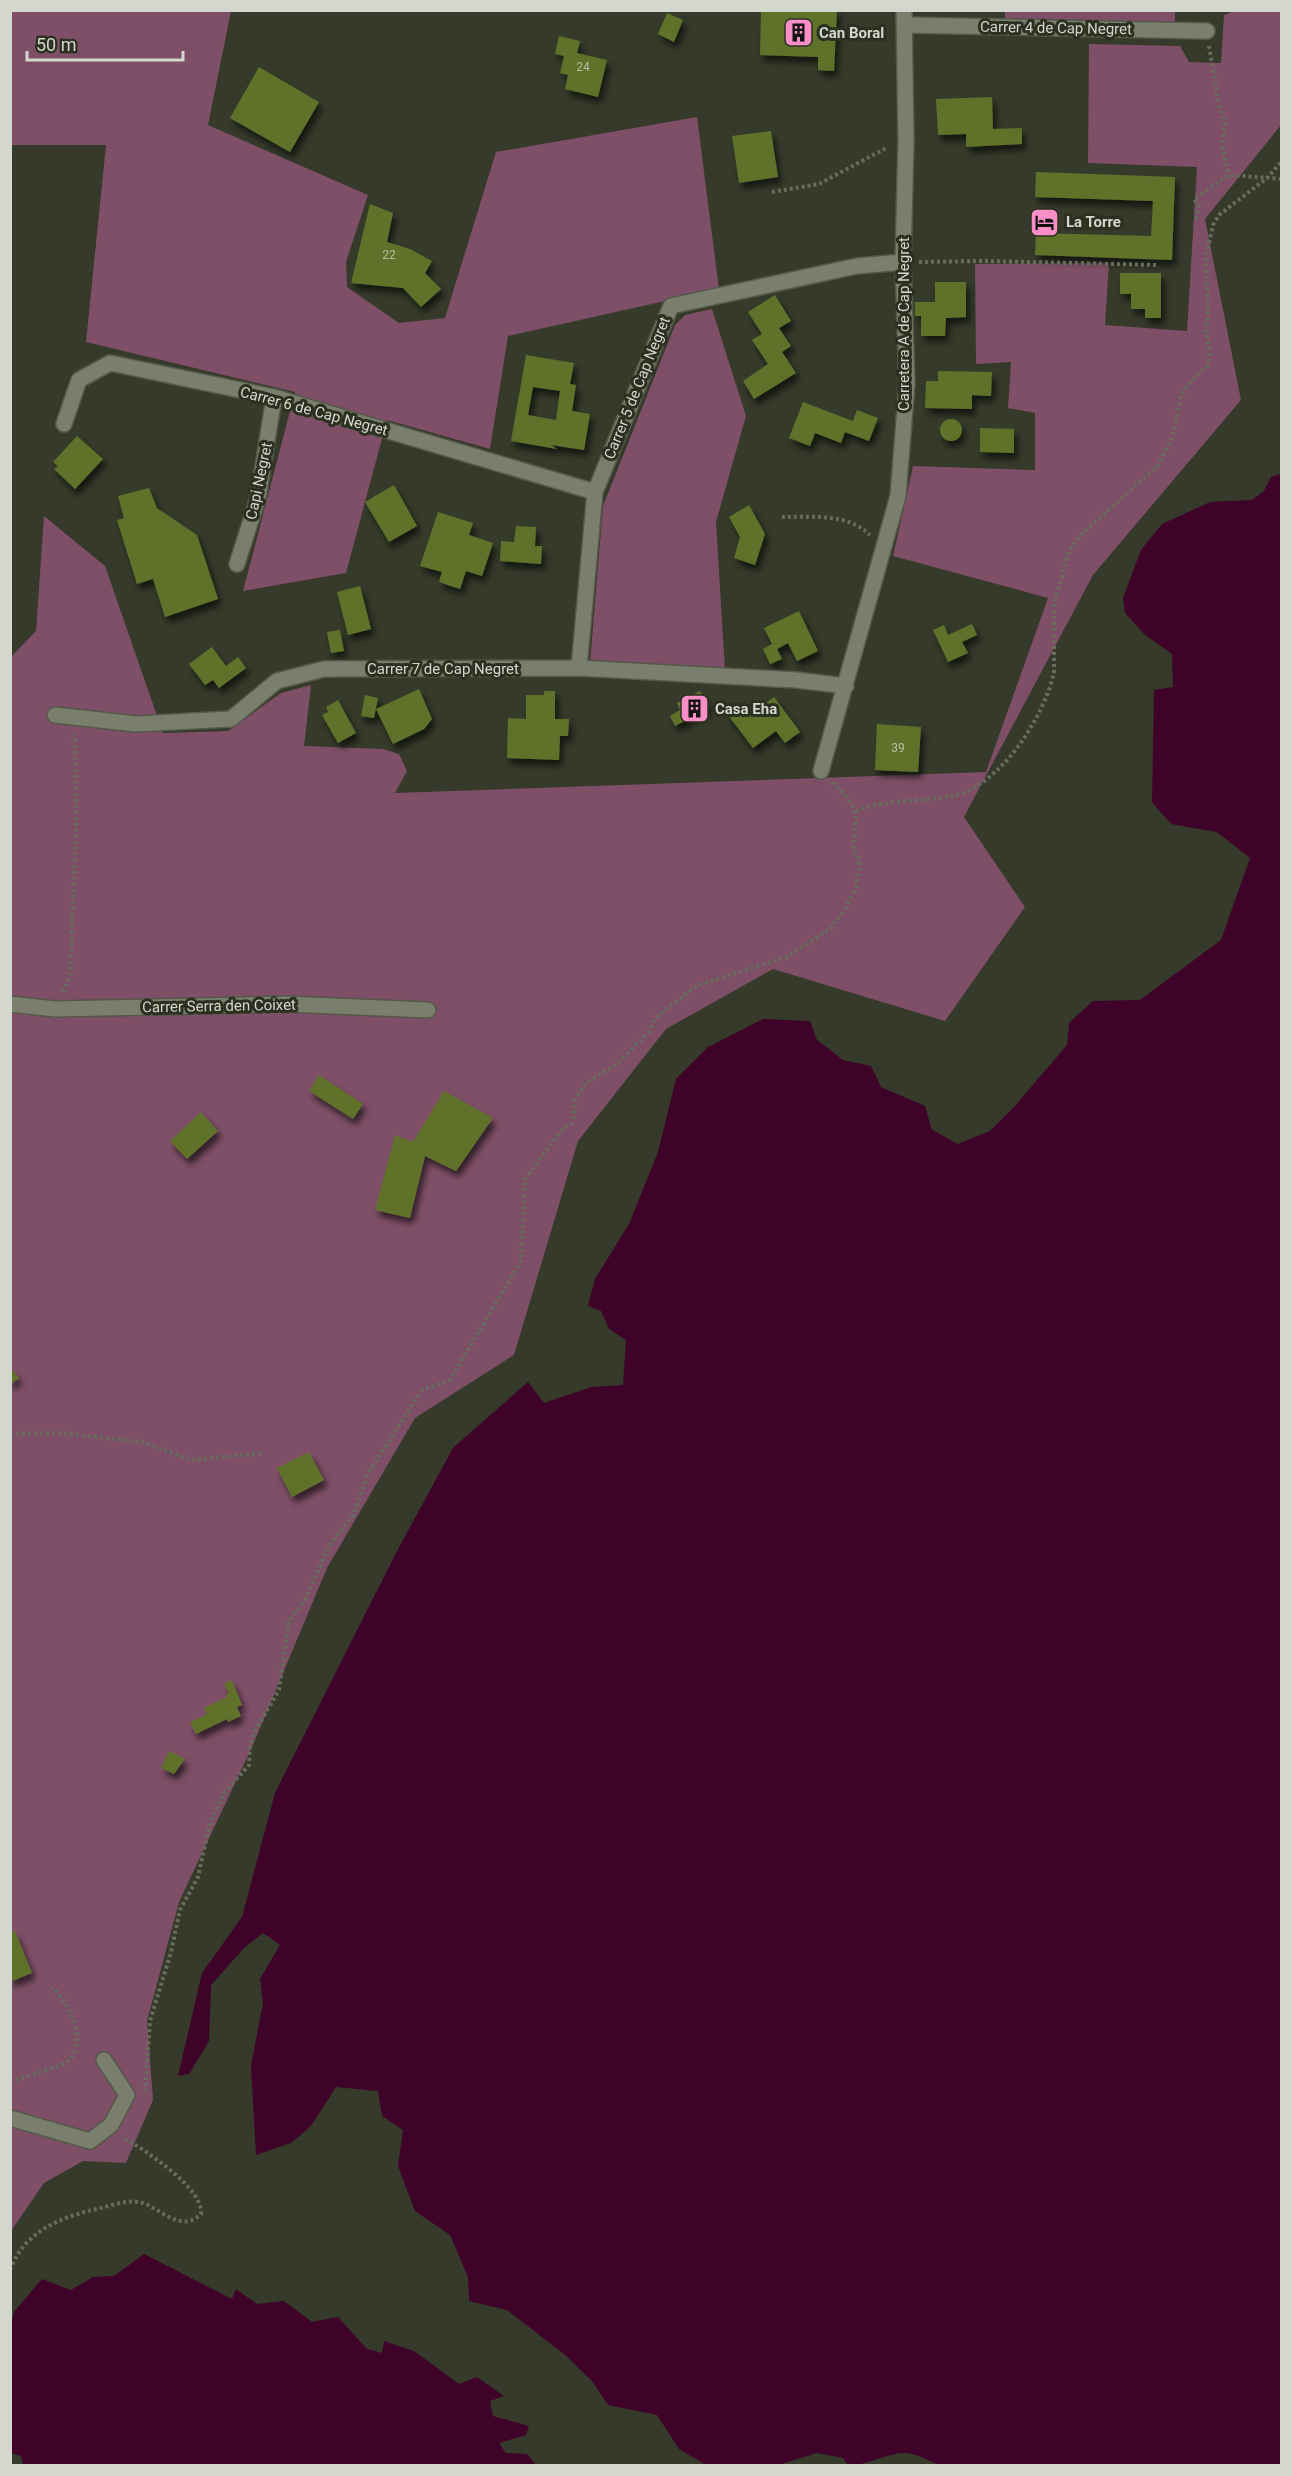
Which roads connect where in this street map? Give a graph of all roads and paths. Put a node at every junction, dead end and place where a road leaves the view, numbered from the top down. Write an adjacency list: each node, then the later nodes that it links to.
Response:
1 (904, 18): 2 (street, Carrer 4 de Cap Negret); 3 (street, Carretera A de Cap Negret)
2 (1207, 31): 5 (path)
3 (906, 141): 8 (path); 10 (street, Carretera A de Cap Negret)
4 (1281, 161): 6 (path)
5 (1229, 175): 6 (path); 9 (path)
6 (1267, 178): 7 (path); 22 (path)
7 (1281, 179)
8 (772, 192)
9 (1196, 219)
10 (903, 262): 11 (path); 14 (street, Carrer 5 de Cap Negret); 16 (street, Carretera A de Cap Negret)
11 (1156, 265)
12 (274, 397): 13 (street, Carrer 6 de Cap Negret); 14 (street, Carrer 6 de Cap Negret); 17 (street, Capi Negret)
13 (64, 424)
14 (595, 492): 18 (street, Carrer 5 de Cap Negret)
15 (782, 518): 16 (path)
16 (883, 548): 19 (street, Carretera A de Cap Negret)
17 (237, 564)
18 (579, 668): 19 (street, Carrer 7 de Cap Negret); 20 (street, Carrer 7 de Cap Negret)
19 (846, 686): 21 (street, Carretera A de Cap Negret)
20 (55, 716): 24 (path)
21 (820, 771): 22 (path)
22 (856, 811): 29 (path)
23 (10, 1004): 24 (street, Carrer Serra den Coixet)
24 (55, 1009): 25 (street, Carrer Serra den Coixet)
25 (428, 1010)
26 (10, 1434): 27 (path)
27 (264, 1453)
28 (51, 1987): 31 (path)
29 (150, 2022)
30 (104, 2060): 33 (street)
31 (10, 2082)
32 (10, 2118): 33 (street)
33 (111, 2125): 34 (path)
34 (10, 2270)

